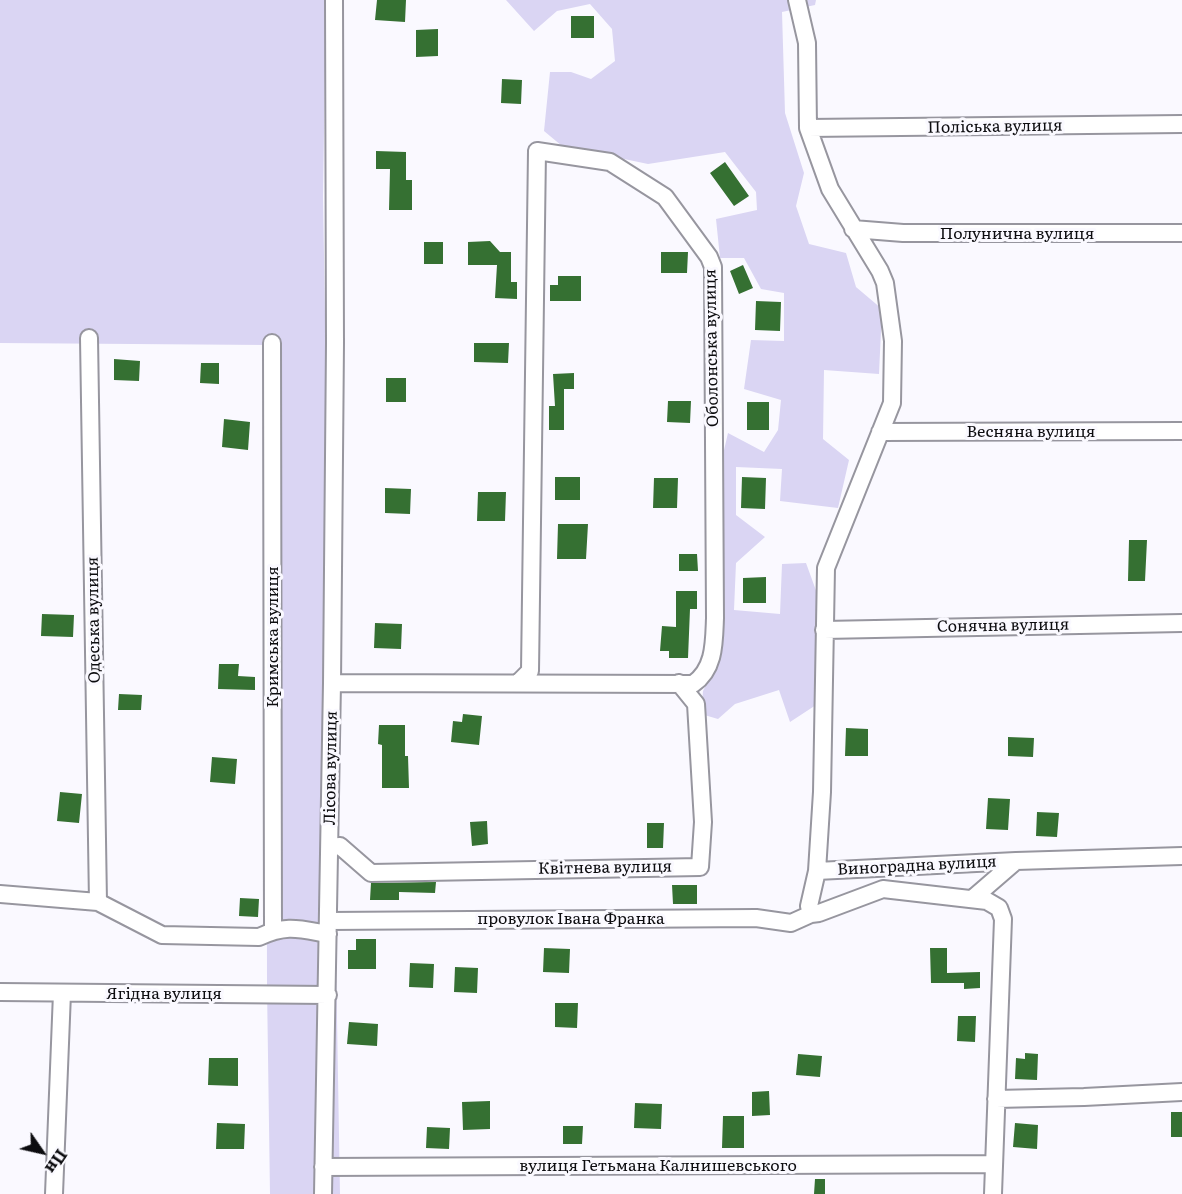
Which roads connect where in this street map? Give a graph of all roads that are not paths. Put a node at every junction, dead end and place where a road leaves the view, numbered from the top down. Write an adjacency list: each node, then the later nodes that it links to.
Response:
1 (334, 0): 13 (street, Лісова вулиця)
2 (797, 0): 4 (street)
3 (1182, 124): 4 (street, Поліська вулиця)
4 (808, 129): 5 (street)
5 (853, 229): 6 (street, Полунична вулиця); 10 (street)
6 (1182, 233)
7 (89, 338): 22 (street, Одеська вулиця)
8 (272, 343): 25 (street, Кримська вулиця)
9 (1182, 431): 10 (street, Весняна вулиця)
10 (880, 432): 12 (street)
11 (1182, 623): 12 (street, Сонячна вулиця)
12 (824, 630): 19 (street)
13 (332, 683): 14 (street, Оболонська вулиця); 16 (street, Лісова вулиця)
14 (518, 683): 15 (street, Оболонська вулиця); 15 (street, Оболонська вулиця)
15 (679, 683): 16 (street, Квітнева вулиця)
16 (330, 847): 24 (street, Лісова вулиця)
17 (1182, 856): 18 (street, Виноградна вулиця)
18 (1016, 861): 19 (street, Виноградна вулиця); 21 (street, Виноградна вулиця)
19 (817, 871): 23 (street)
20 (0, 894): 22 (street)
21 (972, 899): 23 (street, провулок Івана Франка); 30 (street, провулок Івана Франка)
22 (98, 902): 25 (street, провулок Івана Франка)
23 (811, 914): 24 (street, провулок Івана Франка)
24 (329, 928): 25 (street, провулок Івана Франка); 28 (street, Лісова вулиця)
25 (273, 930)
26 (0, 992): 27 (street, Ягідна вулиця)
27 (62, 993): 28 (street, Ягідна вулиця); 33 (street)
28 (328, 995): 32 (street, Лісова вулиця)
29 (1182, 1092): 30 (street)
30 (996, 1099): 31 (street)
31 (993, 1164): 32 (street, вулиця Гетьмана Калнишевського); 35 (street)
32 (323, 1167): 34 (street, Лісова вулиця)
33 (54, 1194)
34 (323, 1194)
35 (993, 1194)

